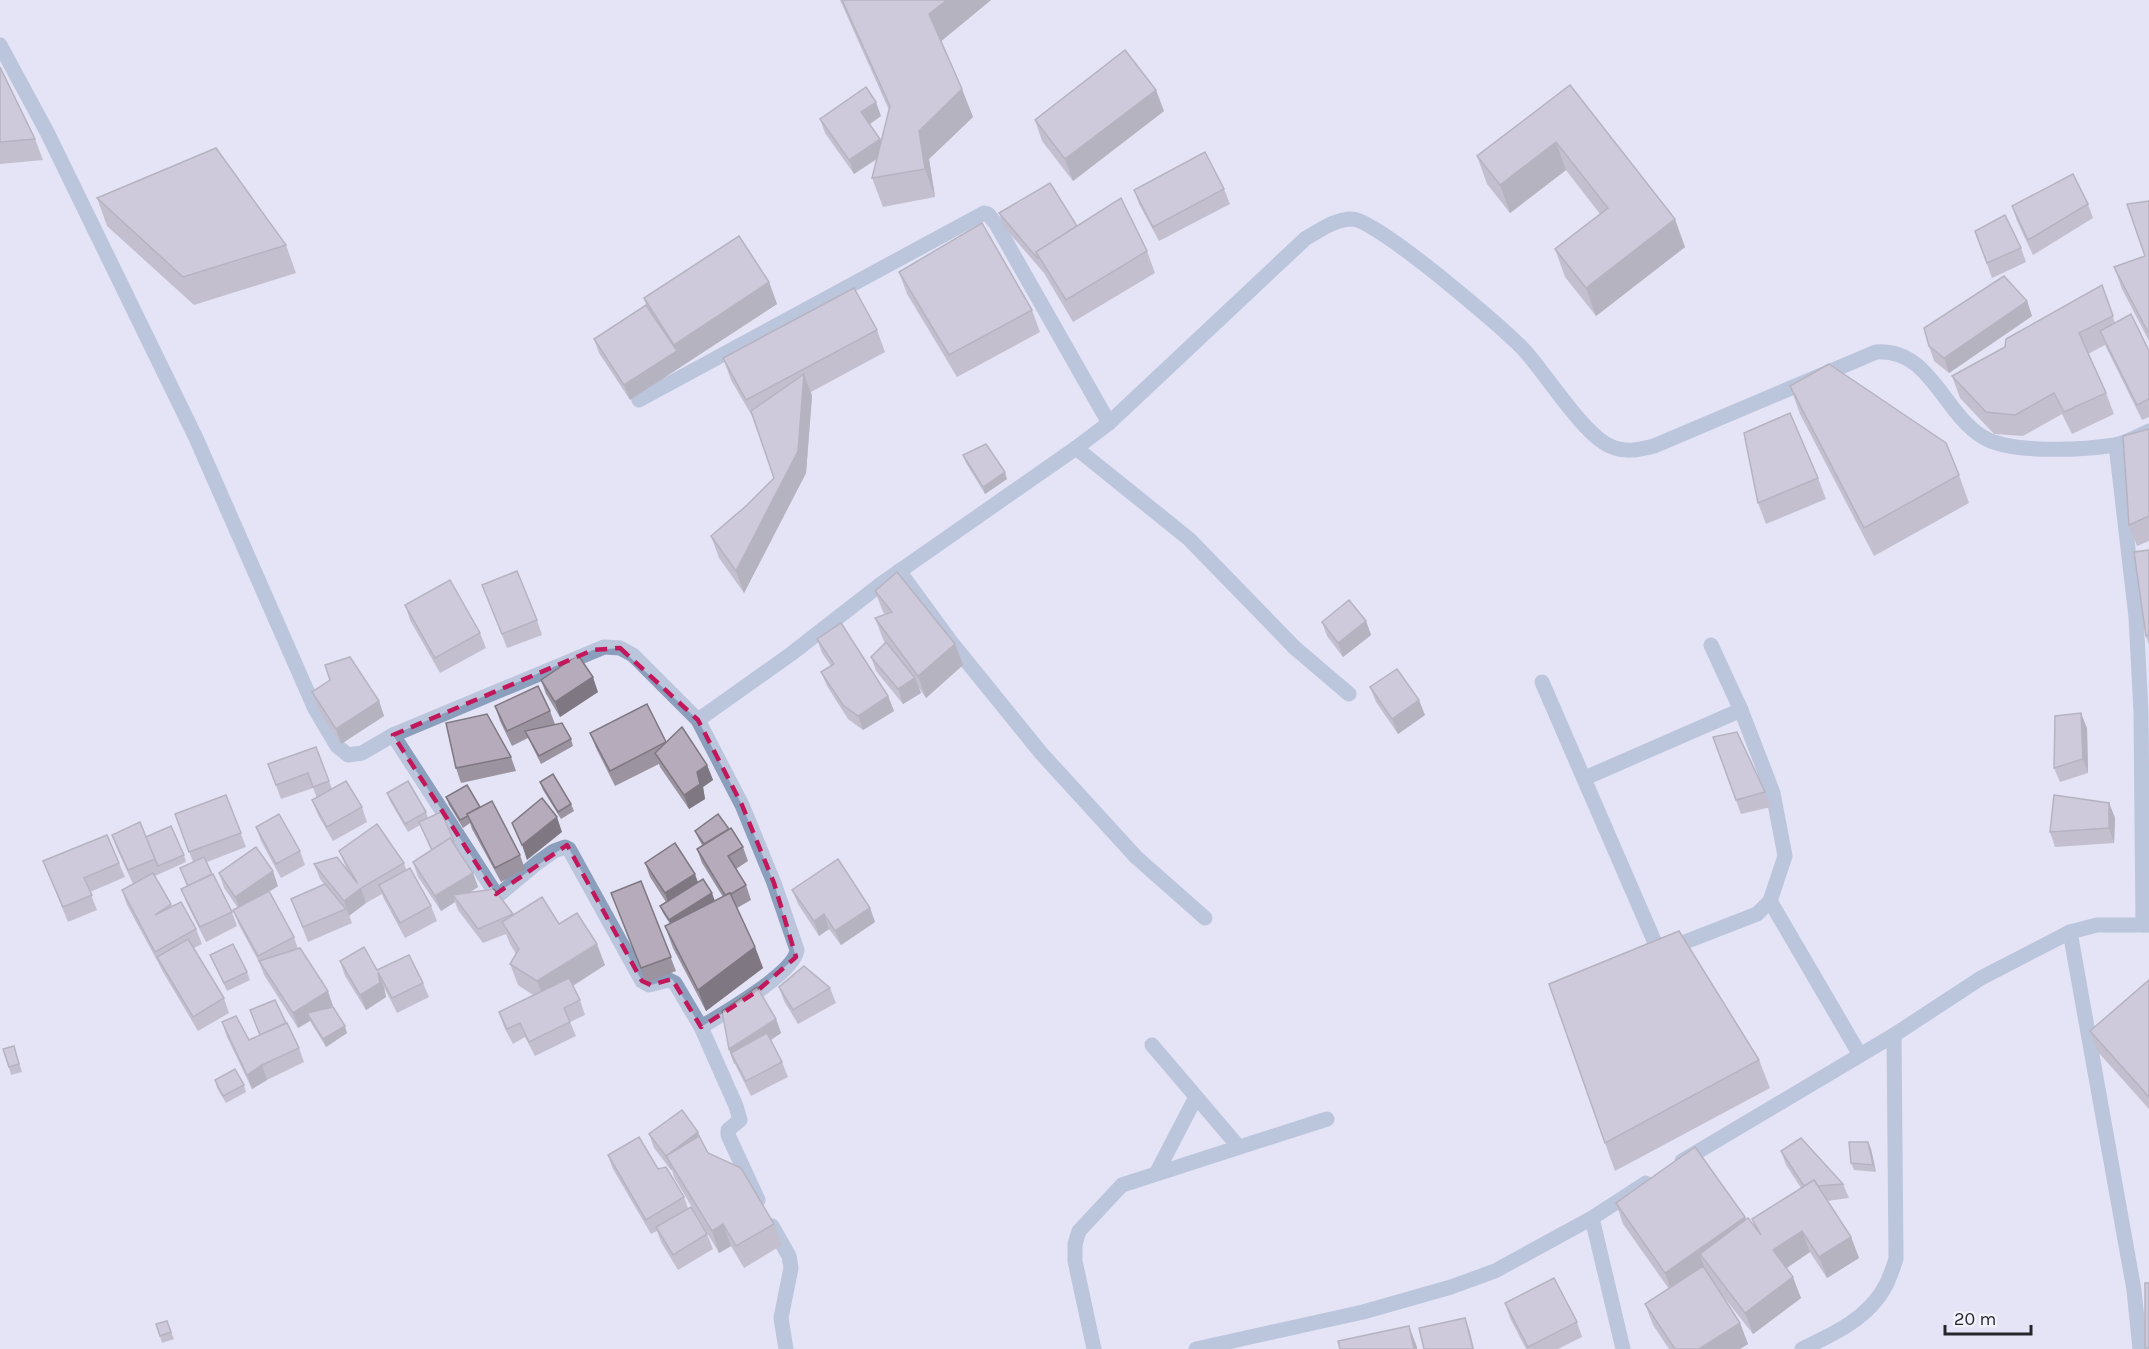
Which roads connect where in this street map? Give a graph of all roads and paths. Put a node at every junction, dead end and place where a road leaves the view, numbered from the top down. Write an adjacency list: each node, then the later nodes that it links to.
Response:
1 (0, 45): 13 (street)
2 (639, 400): 3 (street)
3 (1109, 423): 5 (street); 6 (street)
4 (2149, 431): 5 (street)
5 (2116, 445): 17 (street)
6 (1076, 448): 7 (street); 10 (street)
7 (898, 571): 12 (street); 16 (street)
8 (1711, 645): 11 (street)
9 (1542, 682): 14 (street)
10 (1349, 694)
11 (1741, 710): 14 (street); 15 (street)
12 (698, 720): 13 (street); 19 (street)
13 (393, 735): 19 (street)
14 (1585, 778): 15 (street)
15 (1770, 901): 22 (street)
16 (1205, 918)
17 (2146, 925): 18 (street)
18 (2070, 932): 20 (street); 33 (street)
19 (701, 1027): 28 (street)
20 (1894, 1035): 22 (street); 32 (street)
21 (1152, 1045): 23 (street)
22 (1860, 1055): 27 (street)
23 (1196, 1097): 25 (street); 26 (street)
24 (1327, 1119): 25 (street)
25 (1238, 1146): 26 (street)
26 (1157, 1172): 29 (street)
27 (1592, 1218): 30 (street); 31 (street)
28 (786, 1349)
29 (1094, 1349)
30 (1196, 1349)
31 (1623, 1349)
32 (1802, 1349)
33 (2139, 1349)

